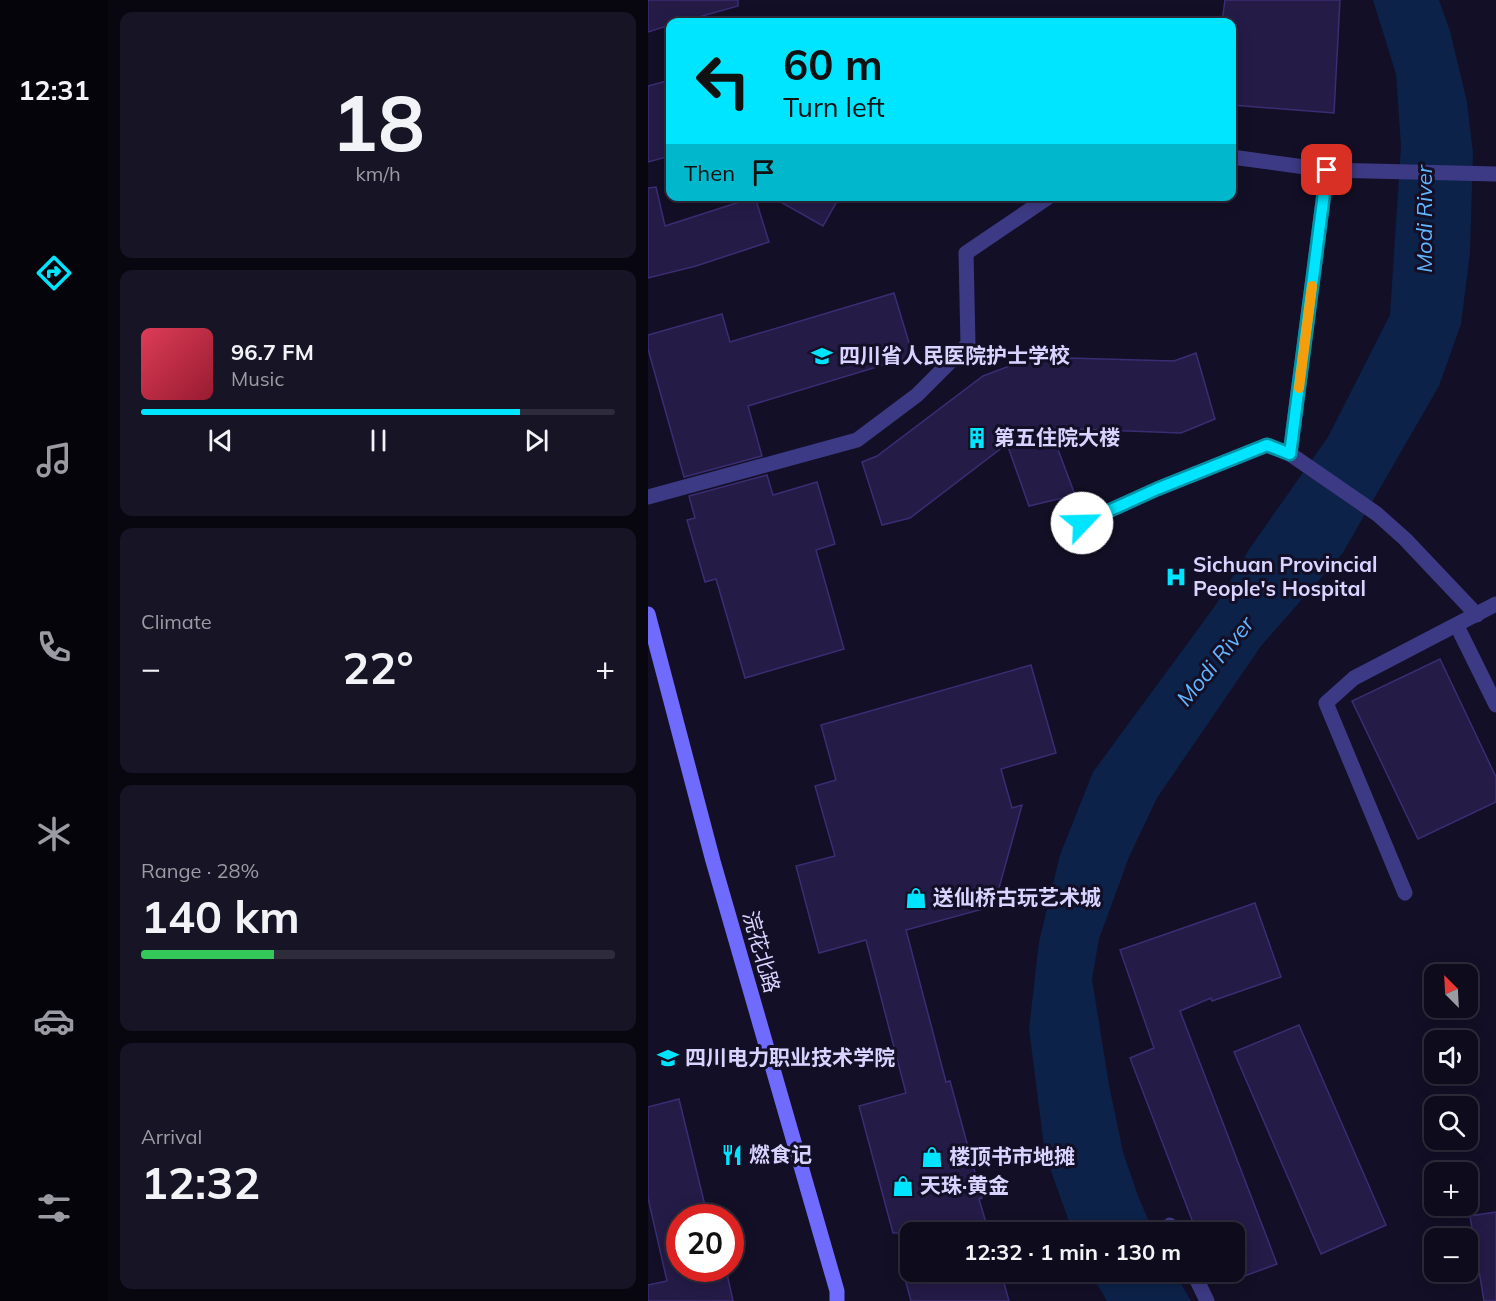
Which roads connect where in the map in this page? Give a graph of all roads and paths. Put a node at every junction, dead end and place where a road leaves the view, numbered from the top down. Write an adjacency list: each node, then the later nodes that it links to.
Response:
1 (1236, 158): 2 (lane)
2 (1327, 170): 3 (lane); 5 (lane)
3 (1490, 173)
4 (1043, 201): 6 (lane)
5 (1290, 454): 7 (lane); 10 (lane)
6 (648, 497)
7 (1082, 523)
8 (1496, 604): 10 (lane)
9 (648, 614): 15 (street, 浣花北路)
10 (1477, 615): 11 (lane)
11 (1457, 626): 12 (lane); 13 (lane)
12 (1496, 705)
13 (1404, 893)
14 (1197, 1282): 16 (lane)
15 (837, 1301)
16 (1206, 1301)

